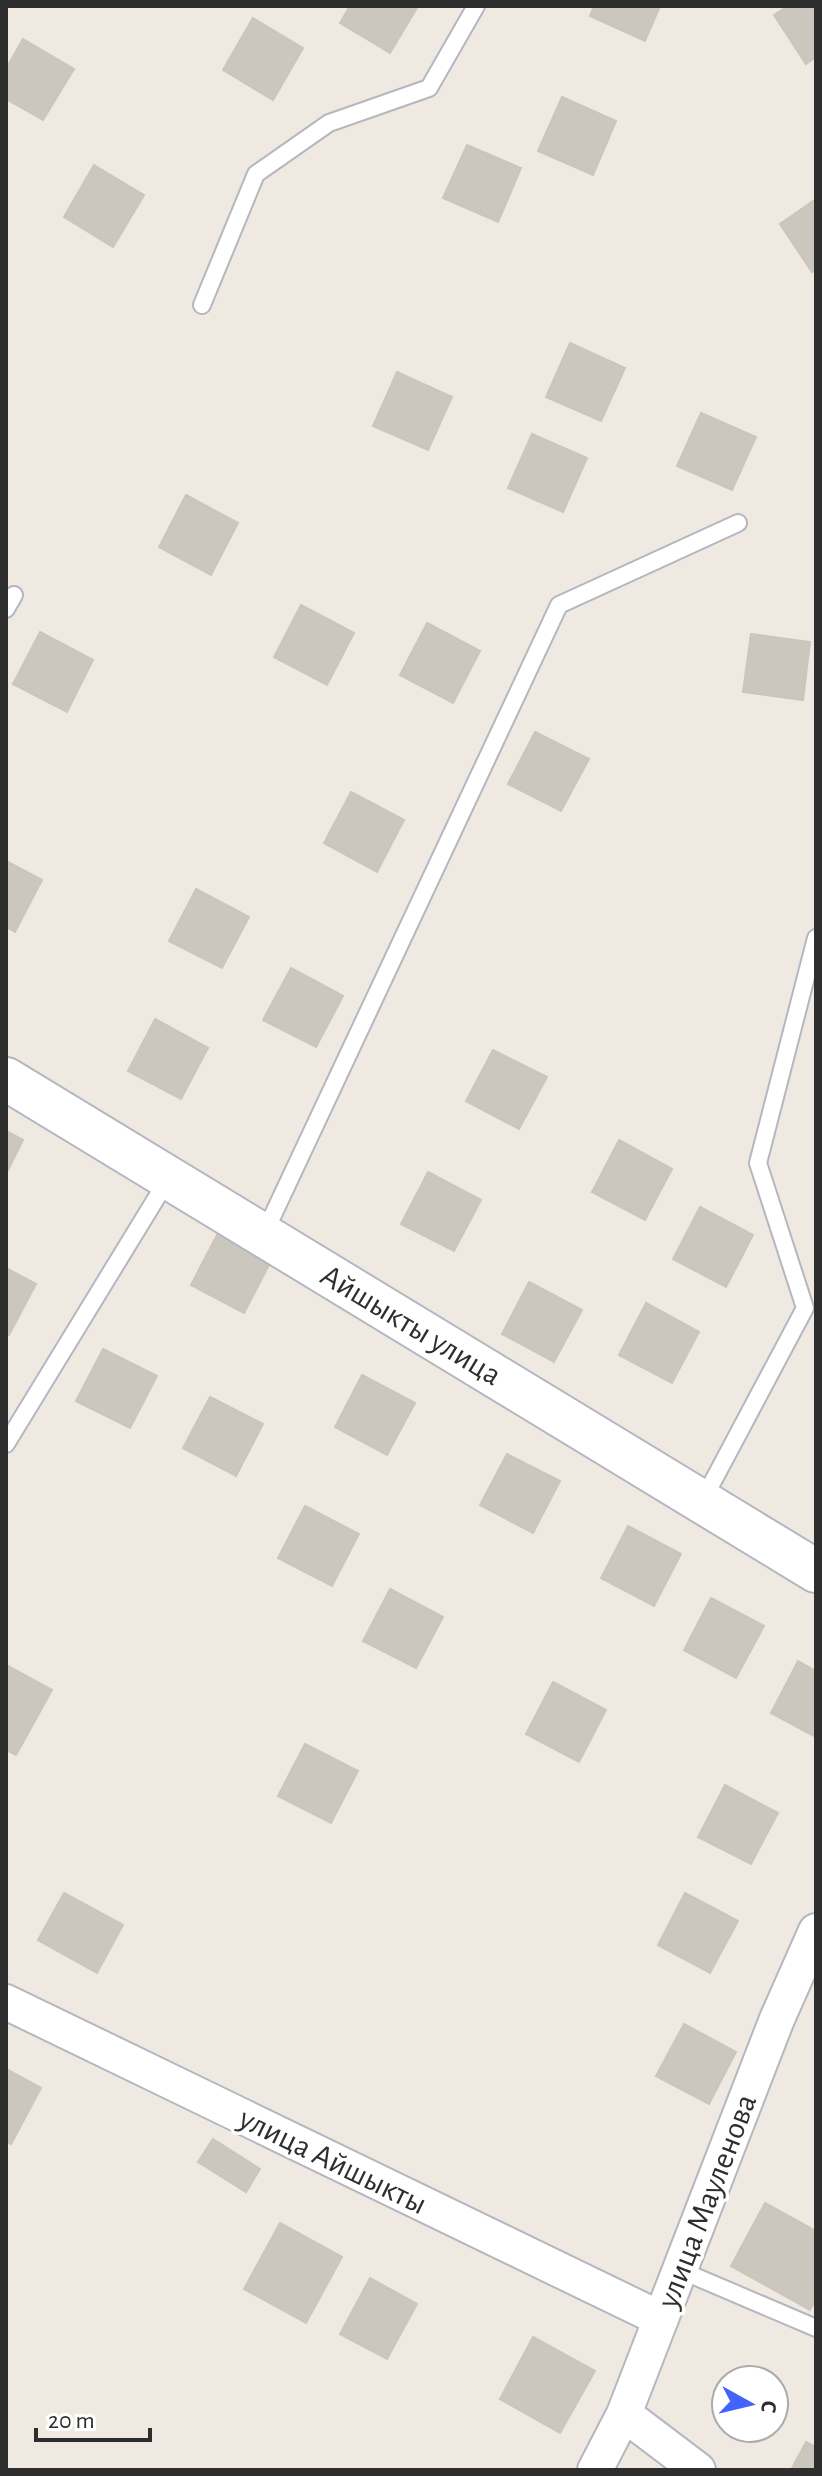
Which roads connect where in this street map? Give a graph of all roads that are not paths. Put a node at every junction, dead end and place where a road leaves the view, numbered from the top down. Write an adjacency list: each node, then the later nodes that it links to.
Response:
1 (476, 6): 2 (lane)
2 (202, 305)
3 (738, 523): 7 (lane)
4 (816, 938): 9 (lane)
5 (6, 1079): 6 (street, Айшыкты улица)
6 (169, 1177): 7 (street, Айшыкты улица); 8 (lane)
7 (263, 1235): 9 (street, Айшыкты улица)
8 (6, 1444)
9 (702, 1502): 10 (street, Айшыкты улица)
10 (816, 1571)
11 (816, 1931): 13 (street, улица Мауленова)
12 (6, 2002): 14 (street, улица Айшыкты)
13 (680, 2270): 14 (street, улица Мауленова); 15 (lane)
14 (661, 2319): 16 (street, улица Мауленова)
15 (816, 2328)
16 (624, 2414): 17 (street, улица Мауленова); 18 (street)
17 (595, 2470)
18 (698, 2470)

